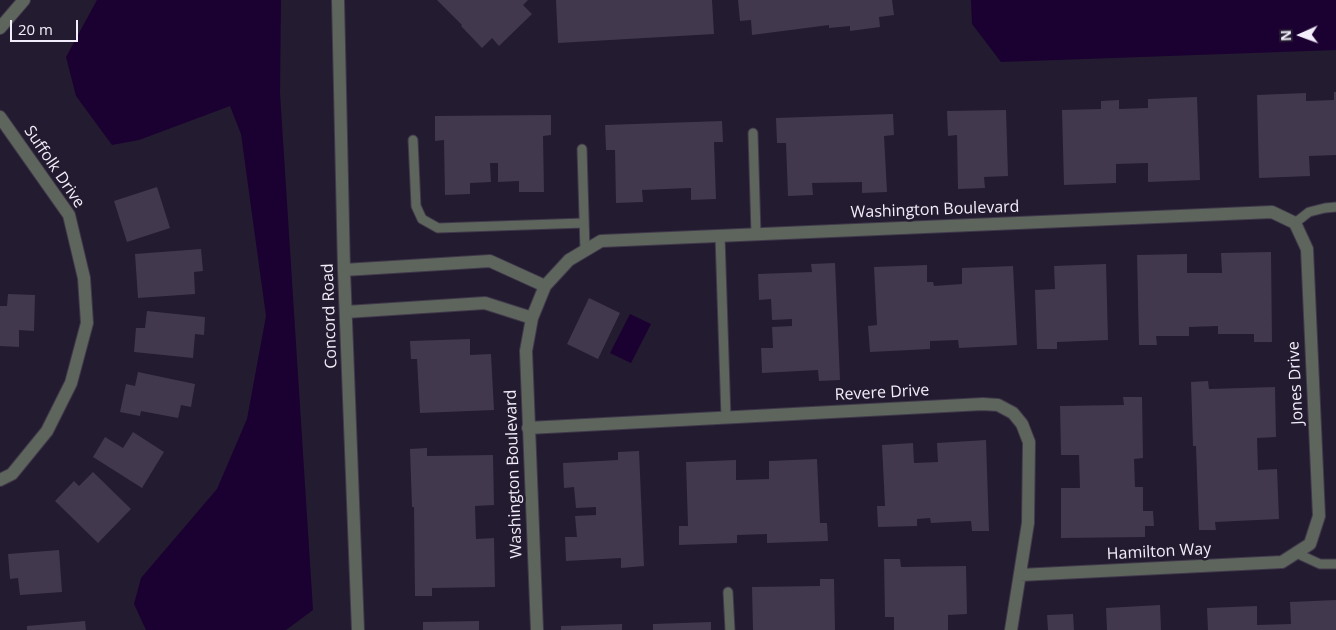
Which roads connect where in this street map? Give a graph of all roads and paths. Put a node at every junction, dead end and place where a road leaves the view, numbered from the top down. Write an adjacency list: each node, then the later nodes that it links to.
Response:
1 (24, 0): 3 (street)
2 (338, 0): 14 (street, Concord Road)
3 (0, 28)
4 (0, 117): 20 (street, Suffolk Drive)
5 (753, 134): 11 (lane)
6 (413, 140): 9 (lane)
7 (582, 149): 9 (lane)
8 (1336, 207): 10 (lane)
9 (584, 223): 13 (lane)
10 (1295, 223): 11 (street, Washington Boulevard); 21 (street, Jones Drive)
11 (756, 234): 12 (street, Washington Boulevard)
12 (720, 236): 13 (street, Washington Boulevard); 18 (lane)
13 (585, 250): 15 (street, Washington Boulevard)
14 (344, 270): 15 (street); 16 (street, Concord Road)
15 (545, 286): 17 (street, Washington Boulevard)
16 (346, 312): 17 (street); 26 (street, Concord Road)
17 (532, 318): 19 (street, Washington Boulevard)
18 (726, 418): 19 (street, Revere Drive); 24 (street, Revere Drive)
19 (528, 428): 27 (street, Washington Boulevard)
20 (0, 480)
21 (1310, 544): 22 (street, Hamilton Way)
22 (1296, 553): 23 (lane); 24 (street, Hamilton Way)
23 (1336, 564)
24 (1020, 575): 29 (street, Revere Drive)
25 (728, 592): 28 (lane)
26 (358, 630)
27 (537, 630)
28 (730, 630)
29 (1011, 630)

